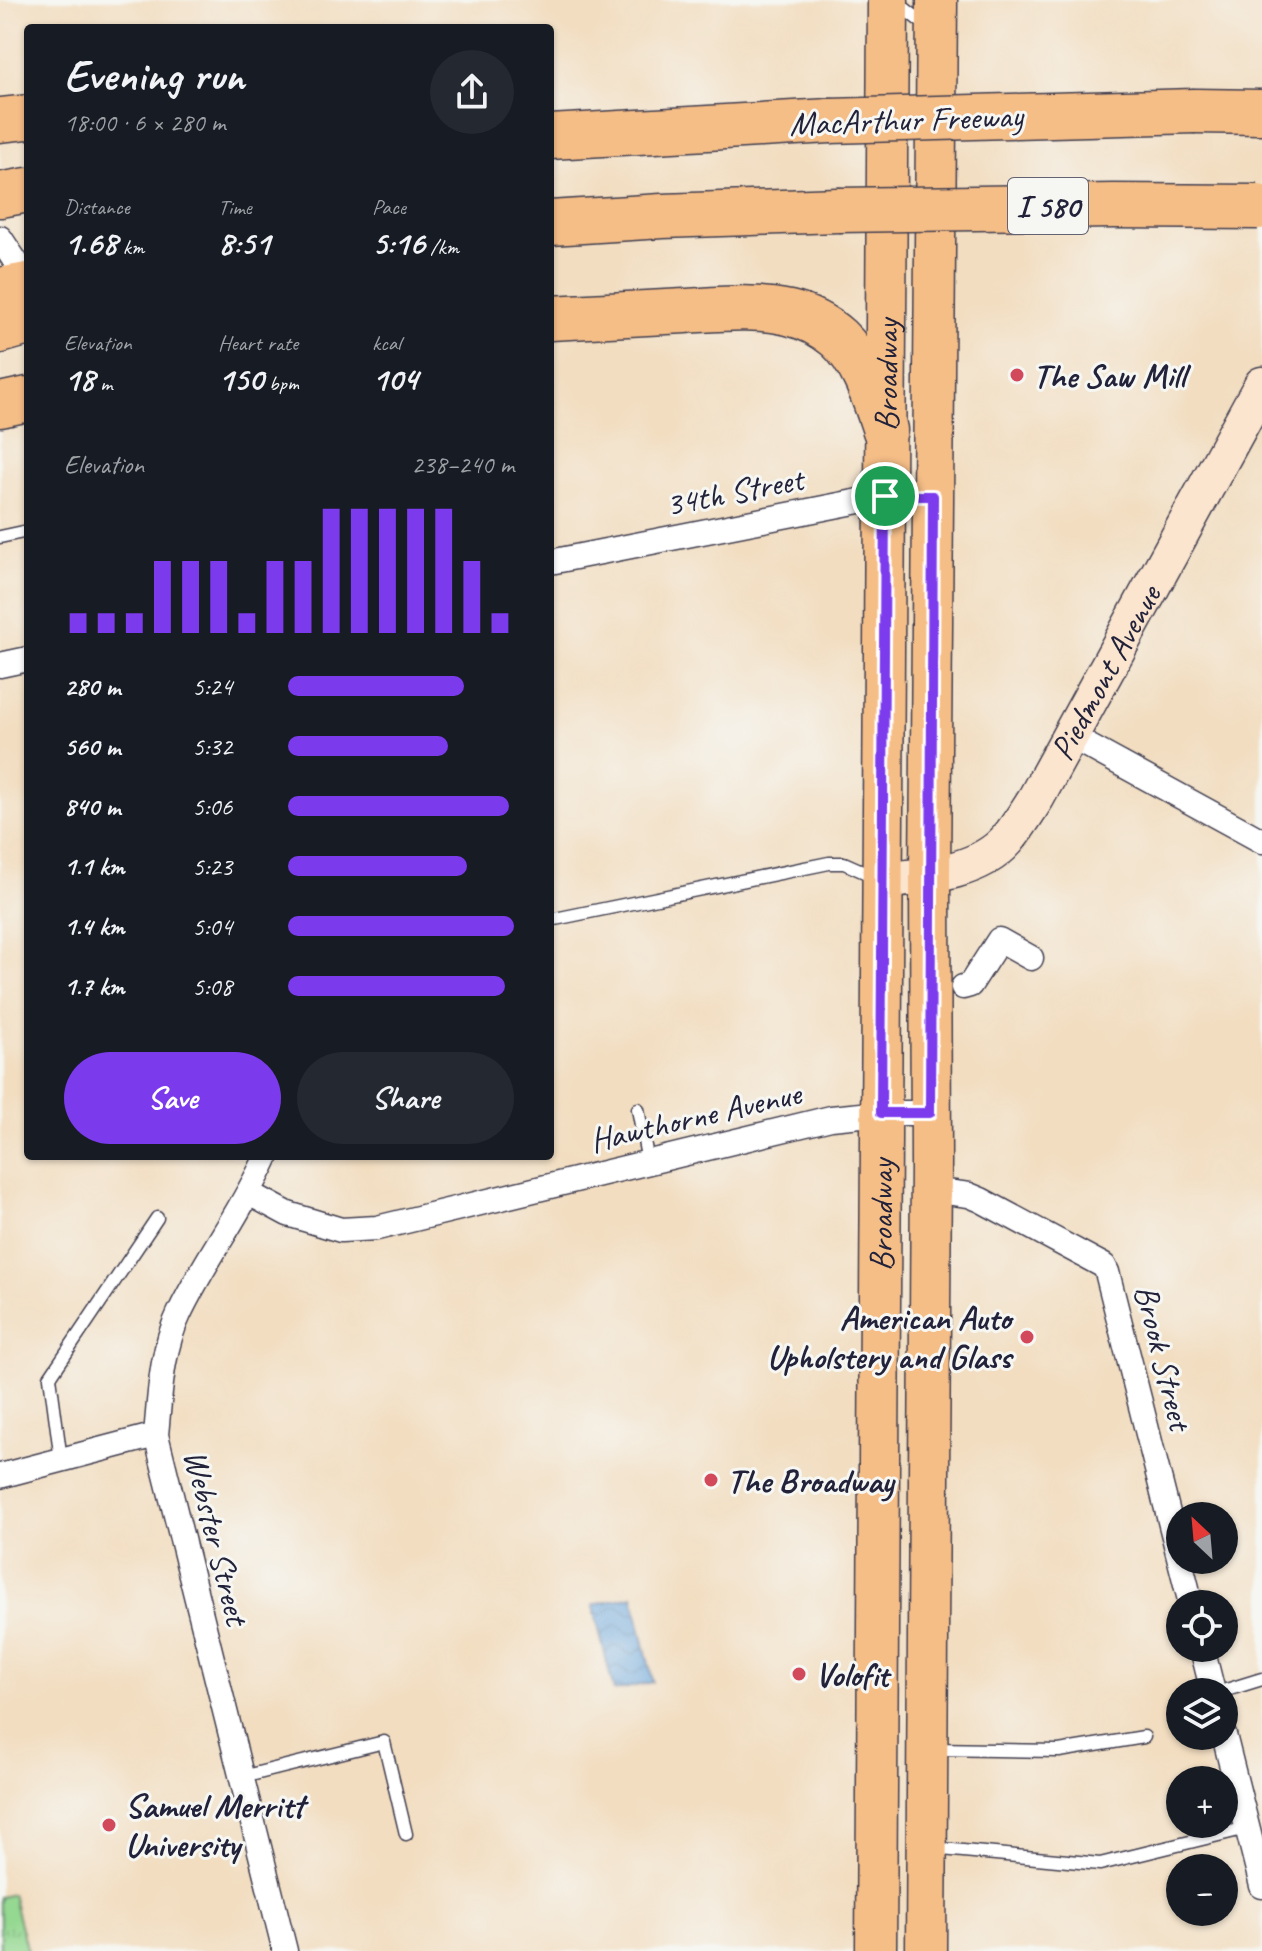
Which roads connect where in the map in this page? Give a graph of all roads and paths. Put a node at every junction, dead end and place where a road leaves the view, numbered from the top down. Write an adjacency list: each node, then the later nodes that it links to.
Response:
1 (891, 0): 2 (lane); 21 (main road, Broadway)
2 (937, 17): 23 (main road, Broadway)
3 (1262, 112): 6 (highway, MacArthur Freeway, bridge)
4 (24, 117): 5 (highway)
5 (0, 120)
6 (554, 137)
7 (24, 191): 8 (highway)
8 (0, 195)
9 (1261, 207): 10 (highway, I 580, bridge)
10 (554, 223)
11 (0, 238): 12 (street)
12 (24, 277)
13 (24, 284): 14 (highway)
14 (0, 290)
15 (554, 318): 21 (highway)
16 (24, 324): 17 (highway)
17 (0, 331)
18 (1262, 385): 29 (street, Piedmont Avenue)
19 (24, 400): 20 (highway)
20 (0, 405)
21 (885, 430): 22 (main road, Broadway)
22 (885, 496): 23 (street, 34th Street); 26 (street, 34th Street); 32 (main road, Broadway)
23 (933, 496): 31 (main road, Broadway)
24 (24, 532): 25 (lane)
25 (0, 537)
26 (554, 561)
27 (24, 660): 28 (street)
28 (0, 665)
29 (1070, 736): 30 (street); 31 (street, Piedmont Avenue)
30 (1262, 841)
31 (930, 876): 32 (street, Piedmont Avenue); 38 (main road, Broadway)
32 (883, 881): 33 (lane); 37 (main road, Broadway)
33 (554, 919)
34 (1031, 958): 35 (street)
35 (963, 987)
36 (638, 1109): 40 (lane)
37 (881, 1113): 38 (street, Hawthorne Avenue); 40 (street, Hawthorne Avenue); 59 (main road, Broadway)
38 (930, 1113): 41 (main road, Broadway)
39 (265, 1160): 42 (street, Webster Street)
40 (648, 1162): 42 (street, Hawthorne Avenue)
41 (931, 1190): 47 (street, Brook Street); 51 (main road, Broadway)
42 (249, 1193): 44 (street, Webster Street)
43 (157, 1218): 45 (lane)
44 (156, 1435): 45 (street); 53 (street, Webster Street)
45 (61, 1460): 46 (street)
46 (0, 1476)
47 (1187, 1590)
48 (1262, 1679): 49 (lane)
49 (1238, 1686)
50 (1144, 1737): 51 (lane)
51 (928, 1749): 56 (main road, Broadway)
52 (1228, 1750): 54 (street)
53 (242, 1777): 55 (lane); 58 (street, Webster Street)
54 (1247, 1828): 56 (lane); 57 (street)
55 (406, 1834)
56 (928, 1848): 60 (main road, Broadway)
57 (1262, 1886)
58 (285, 1951)
59 (876, 1951)
60 (926, 1951)

